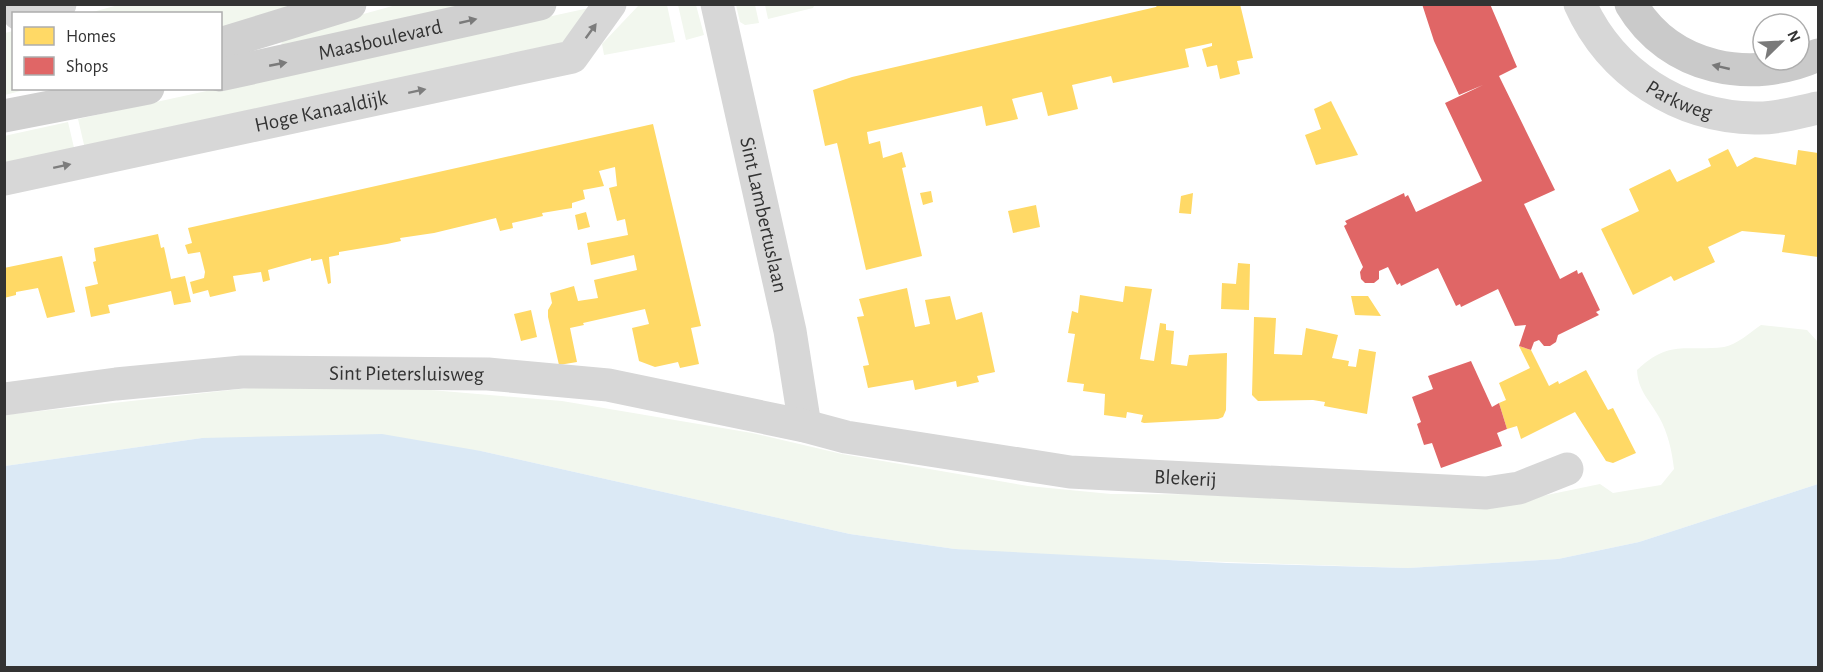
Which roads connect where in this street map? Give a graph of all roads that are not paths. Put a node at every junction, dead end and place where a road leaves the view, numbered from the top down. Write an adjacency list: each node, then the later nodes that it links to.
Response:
1 (350, 4): 7 (street, Maasboulevard)
2 (540, 4): 9 (street, Maasboulevard, one-way to 2)
3 (610, 4): 14 (street, Hoge Kanaaldijk, one-way to 3)
4 (717, 4): 16 (street, Sint Lambertuslaan)
5 (1580, 4): 12 (street, Parkweg)
6 (1631, 4): 8 (main road, one-way to 6)
7 (222, 43)
8 (1818, 55)
9 (222, 75)
10 (74, 90): 13 (street)
11 (137, 90): 13 (street)
12 (1818, 108)
13 (4, 115)
14 (4, 179)
15 (4, 399): 16 (street, Sint Pietersluisweg)
16 (805, 426): 17 (street, Blekerij)
17 (1567, 469)

